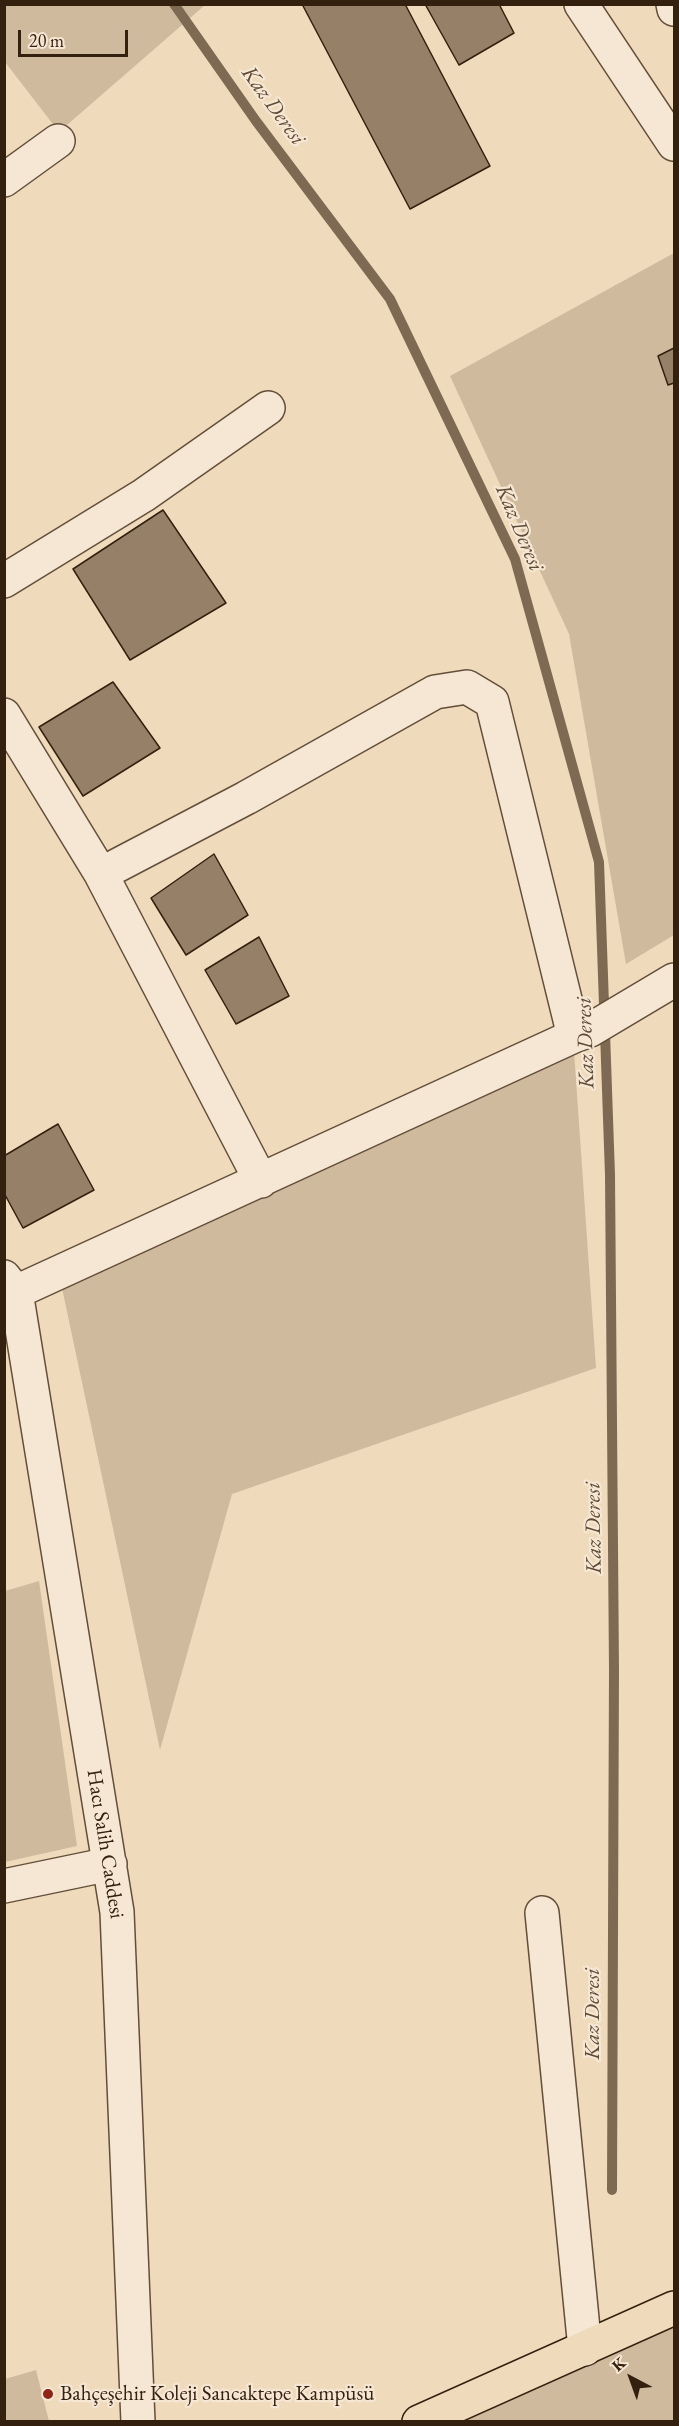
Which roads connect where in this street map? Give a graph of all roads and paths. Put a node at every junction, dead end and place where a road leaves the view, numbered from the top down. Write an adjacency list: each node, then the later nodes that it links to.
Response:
1 (581, 4): 3 (street)
2 (58, 141): 4 (street)
3 (675, 144)
4 (4, 180)
5 (268, 408): 6 (street)
6 (4, 581)
7 (4, 715): 8 (street)
8 (101, 874): 10 (street); 11 (street)
9 (675, 980): 10 (street)
10 (582, 1033): 11 (street)
11 (261, 1181): 12 (street)
12 (10, 1284): 13 (street, Hacı Salih Caddesi)
13 (110, 1864): 14 (street); 18 (street, Hacı Salih Caddesi)
14 (4, 1886)
15 (542, 1913): 17 (street)
16 (675, 2308): 17 (main road)
17 (585, 2349): 19 (main road)
18 (138, 2421)
19 (419, 2421)

